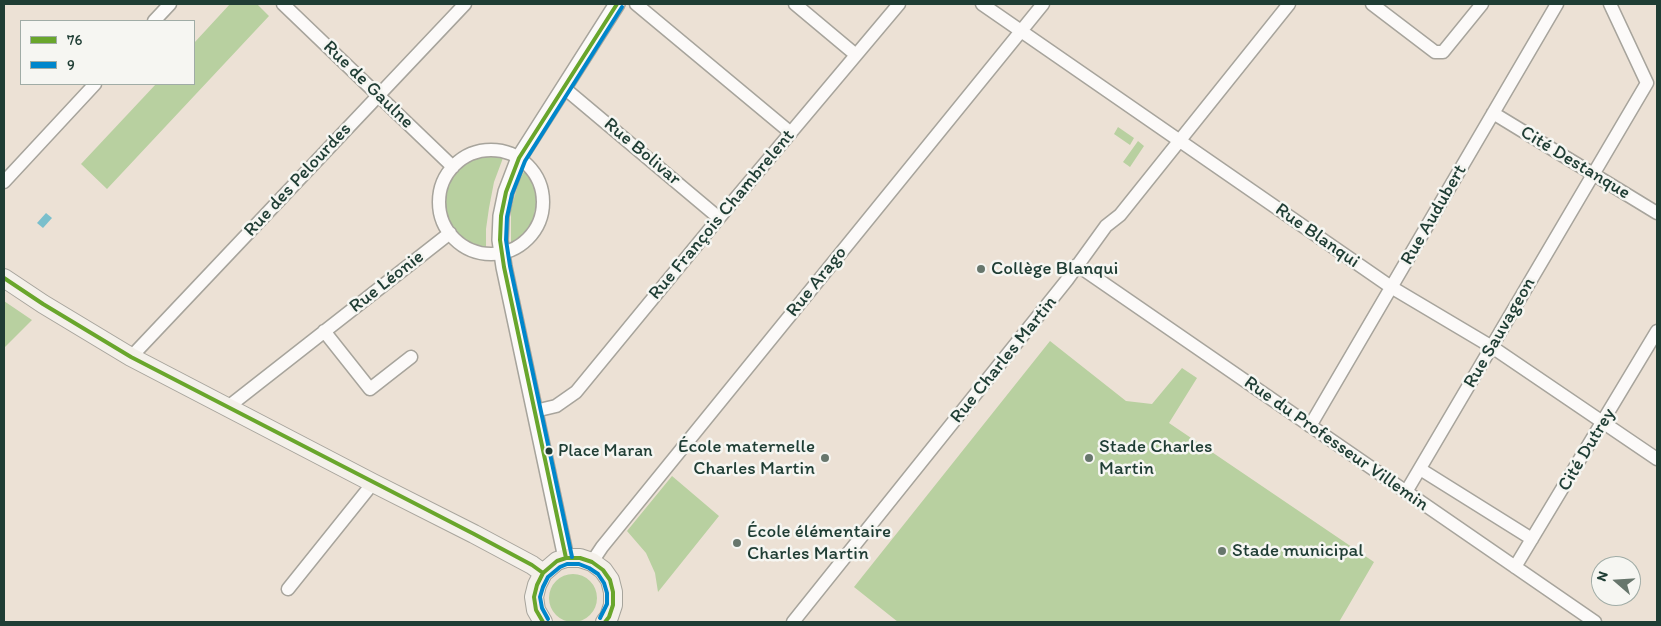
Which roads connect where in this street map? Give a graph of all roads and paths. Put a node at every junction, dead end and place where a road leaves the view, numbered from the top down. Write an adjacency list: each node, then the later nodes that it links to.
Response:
1 (170, 4): 15 (street)
2 (282, 4): 20 (street, Rue de Gaulne)
3 (465, 4): 20 (street, Rue des Pelourdes)
4 (617, 4): 19 (street)
5 (636, 4): 22 (street)
6 (795, 4): 17 (street)
7 (899, 4): 17 (street, Rue François Chambrelent)
8 (982, 4): 16 (street, Rue Blanqui)
9 (1043, 4): 16 (street, Rue Arago)
10 (1288, 4): 23 (street, Rue Charles Martin)
11 (1372, 4): 12 (street)
12 (1482, 4)
13 (1557, 4): 21 (street, Rue Audubert)
14 (1610, 4): 26 (street, Rue Sauvageon)
15 (155, 20)
16 (1020, 30): 23 (street, Rue Blanqui); 50 (street, Rue Arago)
17 (856, 54): 22 (street, Rue François Chambrelent)
18 (94, 85): 27 (street)
19 (564, 87): 24 (street); 29 (street, Rue Bolivar)
20 (378, 96): 25 (street, Rue de Gaulne); 38 (street, Rue des Pelourdes)
21 (1493, 113): 26 (street, Cité Destanque); 34 (street, Rue Audubert)
22 (791, 132): 29 (street, Rue François Chambrelent)
23 (1179, 140): 32 (street, Rue Charles Martin); 34 (street, Rue Blanqui)
24 (519, 158): 25 (street); 31 (street); 31 (street)
25 (453, 167): 30 (street)
26 (1594, 175): 28 (street, Cité Destanque); 37 (street, Rue Sauvageon)
27 (4, 182)
28 (1657, 213)
29 (719, 218): 41 (street, Rue François Chambrelent)
30 (450, 233): 31 (street); 35 (street, Rue Léonie)
31 (502, 253): 41 (street)
32 (1077, 265): 43 (street, Rue du Professeur Villemin); 56 (street, Rue Charles Martin)
33 (4, 278): 38 (main road)
34 (1391, 287): 37 (street, Rue Blanqui); 43 (street, Rue Audubert)
35 (324, 331): 39 (street); 40 (street, Rue Léonie)
36 (1657, 331): 42 (street, Cité Dutrey)
37 (1492, 347): 42 (street, Rue Blanqui); 45 (street, Rue Sauvageon)
38 (131, 357): 40 (main road)
39 (411, 357)
40 (228, 407): 46 (main road)
41 (534, 411): 49 (street)
42 (1603, 422): 44 (street, Rue Blanqui); 48 (street, Cité Dutrey)
43 (1310, 426): 47 (street, Rue du Professeur Villemin)
44 (1657, 459)
45 (1420, 470): 47 (street, Rue Sauvageon); 48 (street)
46 (373, 483): 52 (main road); 53 (street)
47 (1406, 492): 51 (street, Rue du Professeur Villemin)
48 (1532, 539): 51 (street, Cité Dutrey)
49 (566, 558): 50 (main road); 52 (main road)
50 (592, 562): 54 (main road)
51 (1515, 567): 57 (street, Rue du Professeur Villemin)
52 (542, 573): 55 (main road)
53 (288, 589)
54 (611, 620)
55 (543, 622)
56 (793, 622)
57 (1595, 622)

